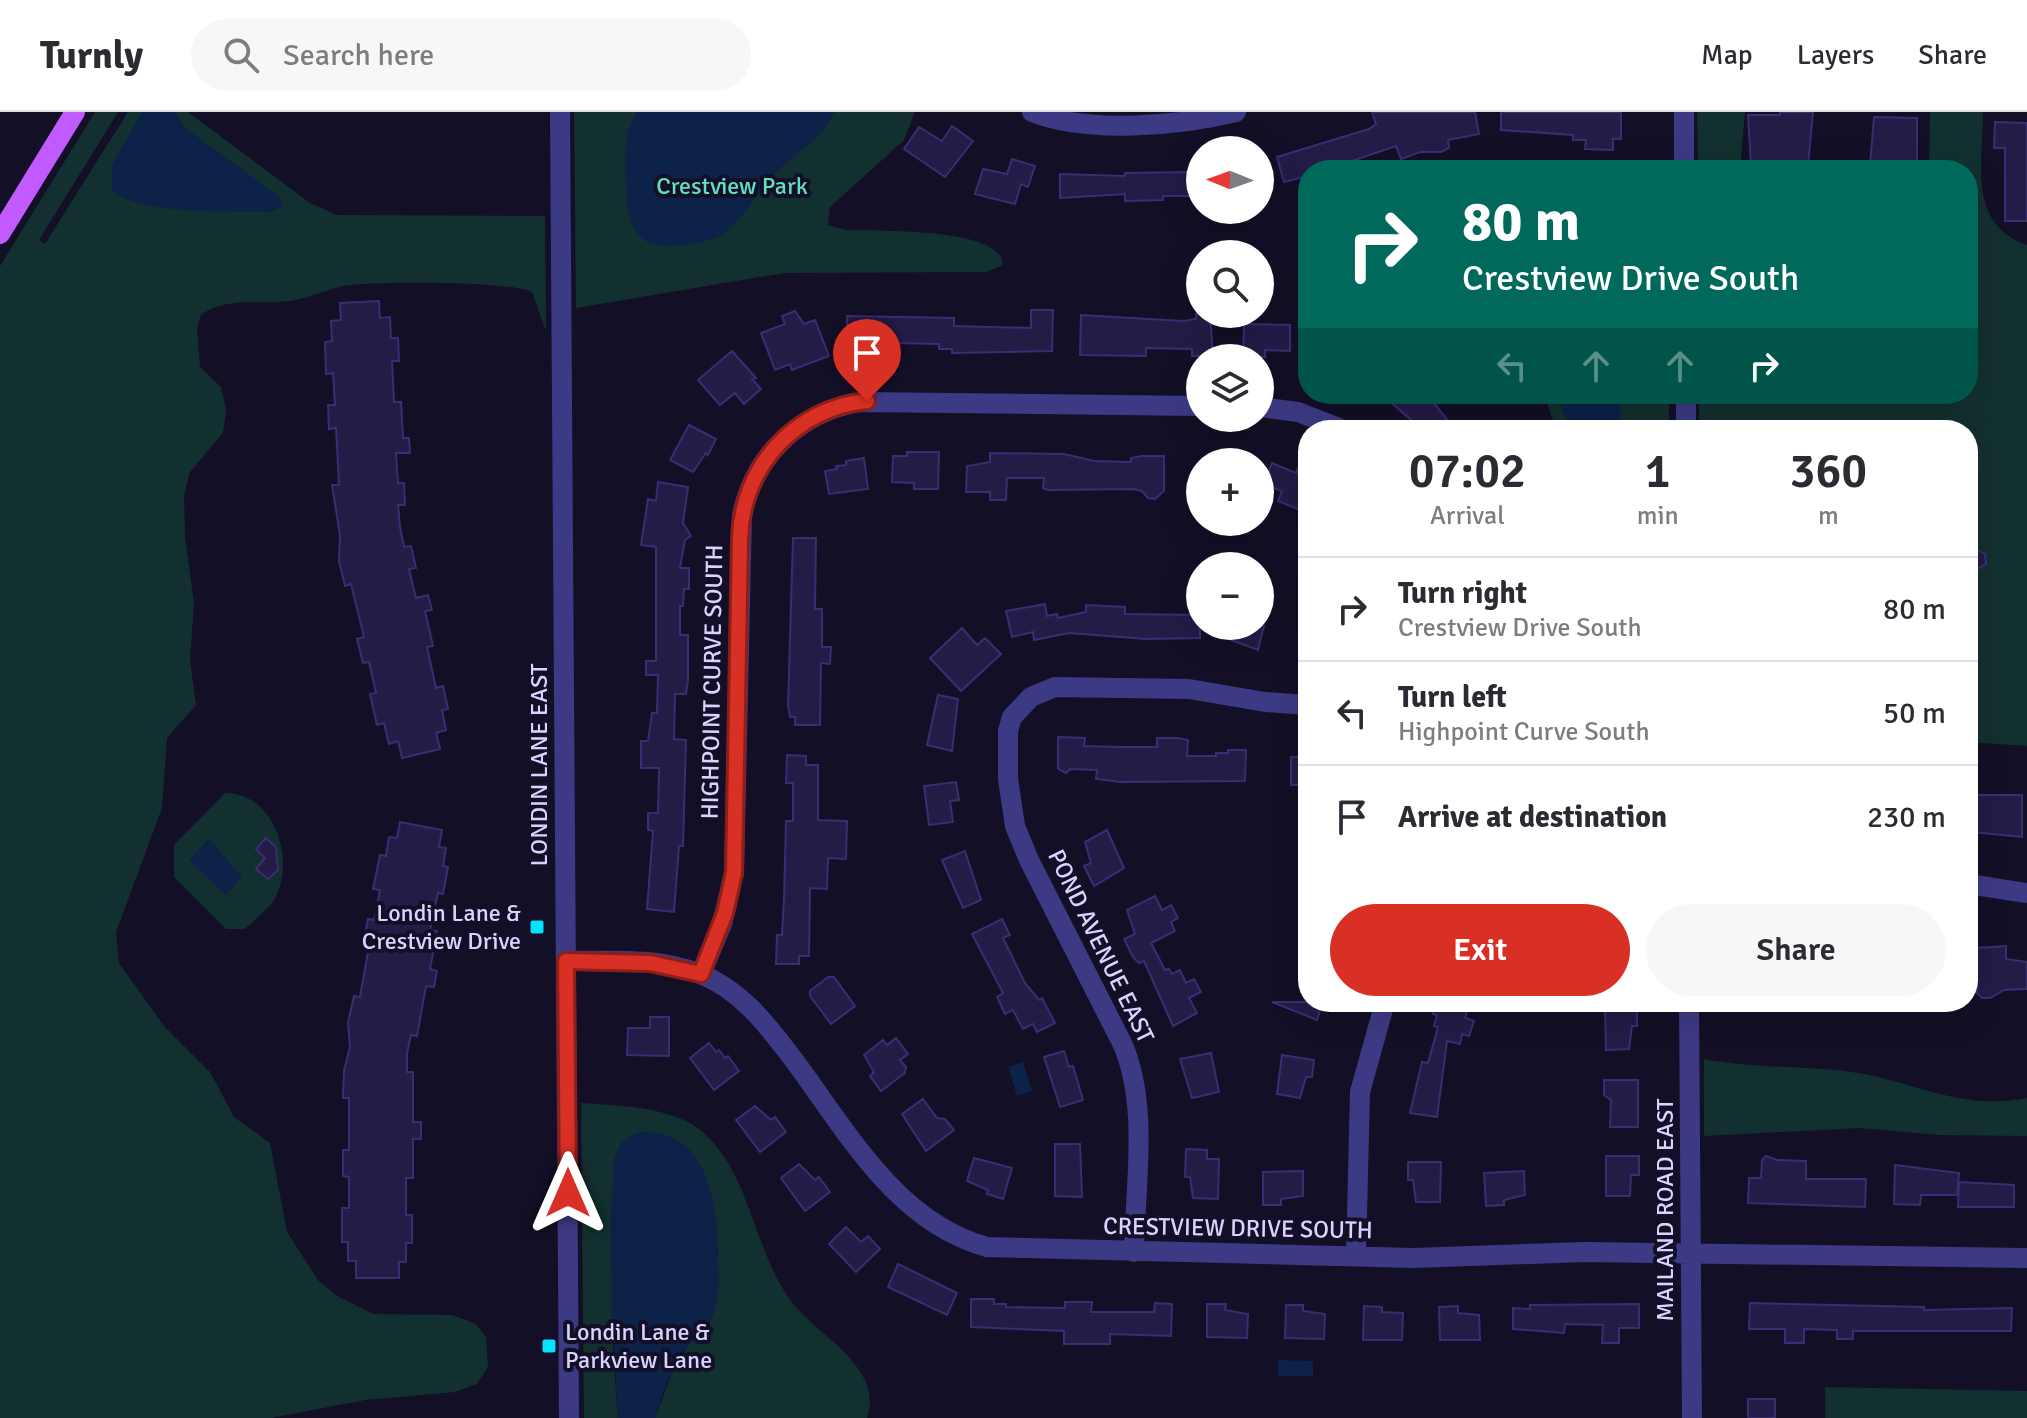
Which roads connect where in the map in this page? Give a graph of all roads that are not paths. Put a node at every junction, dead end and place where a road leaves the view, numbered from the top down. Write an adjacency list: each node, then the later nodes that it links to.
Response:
1 (75, 112): 7 (main road)
2 (560, 112): 14 (street, LONDIN LANE EAST)
3 (1032, 112): 4 (street)
4 (1236, 112)
5 (1684, 112): 6 (street)
6 (1684, 160)
7 (0, 234)
8 (1186, 406): 15 (street, HIGHPOINT CURVE SOUTH)
9 (1274, 409): 10 (street)
10 (1318, 420)
11 (1298, 704): 18 (street, POND AVENUE EAST)
12 (1978, 886): 13 (street)
13 (2027, 893)
14 (566, 961): 15 (street, CRESTVIEW DRIVE SOUTH); 22 (street, LONDIN LANE EAST)
15 (701, 974): 18 (street, CRESTVIEW DRIVE SOUTH)
16 (1382, 1012): 20 (street)
17 (1689, 1012): 19 (street, MAILAND ROAD EAST)
18 (1134, 1252): 20 (street, CRESTVIEW DRIVE SOUTH)
19 (1691, 1253): 20 (street, CRESTVIEW DRIVE SOUTH); 21 (street, CRESTVIEW DRIVE SOUTH); 23 (street, MAILAND ROAD EAST)
20 (1356, 1256)
21 (2027, 1258)
22 (569, 1418)
23 (1692, 1418)

